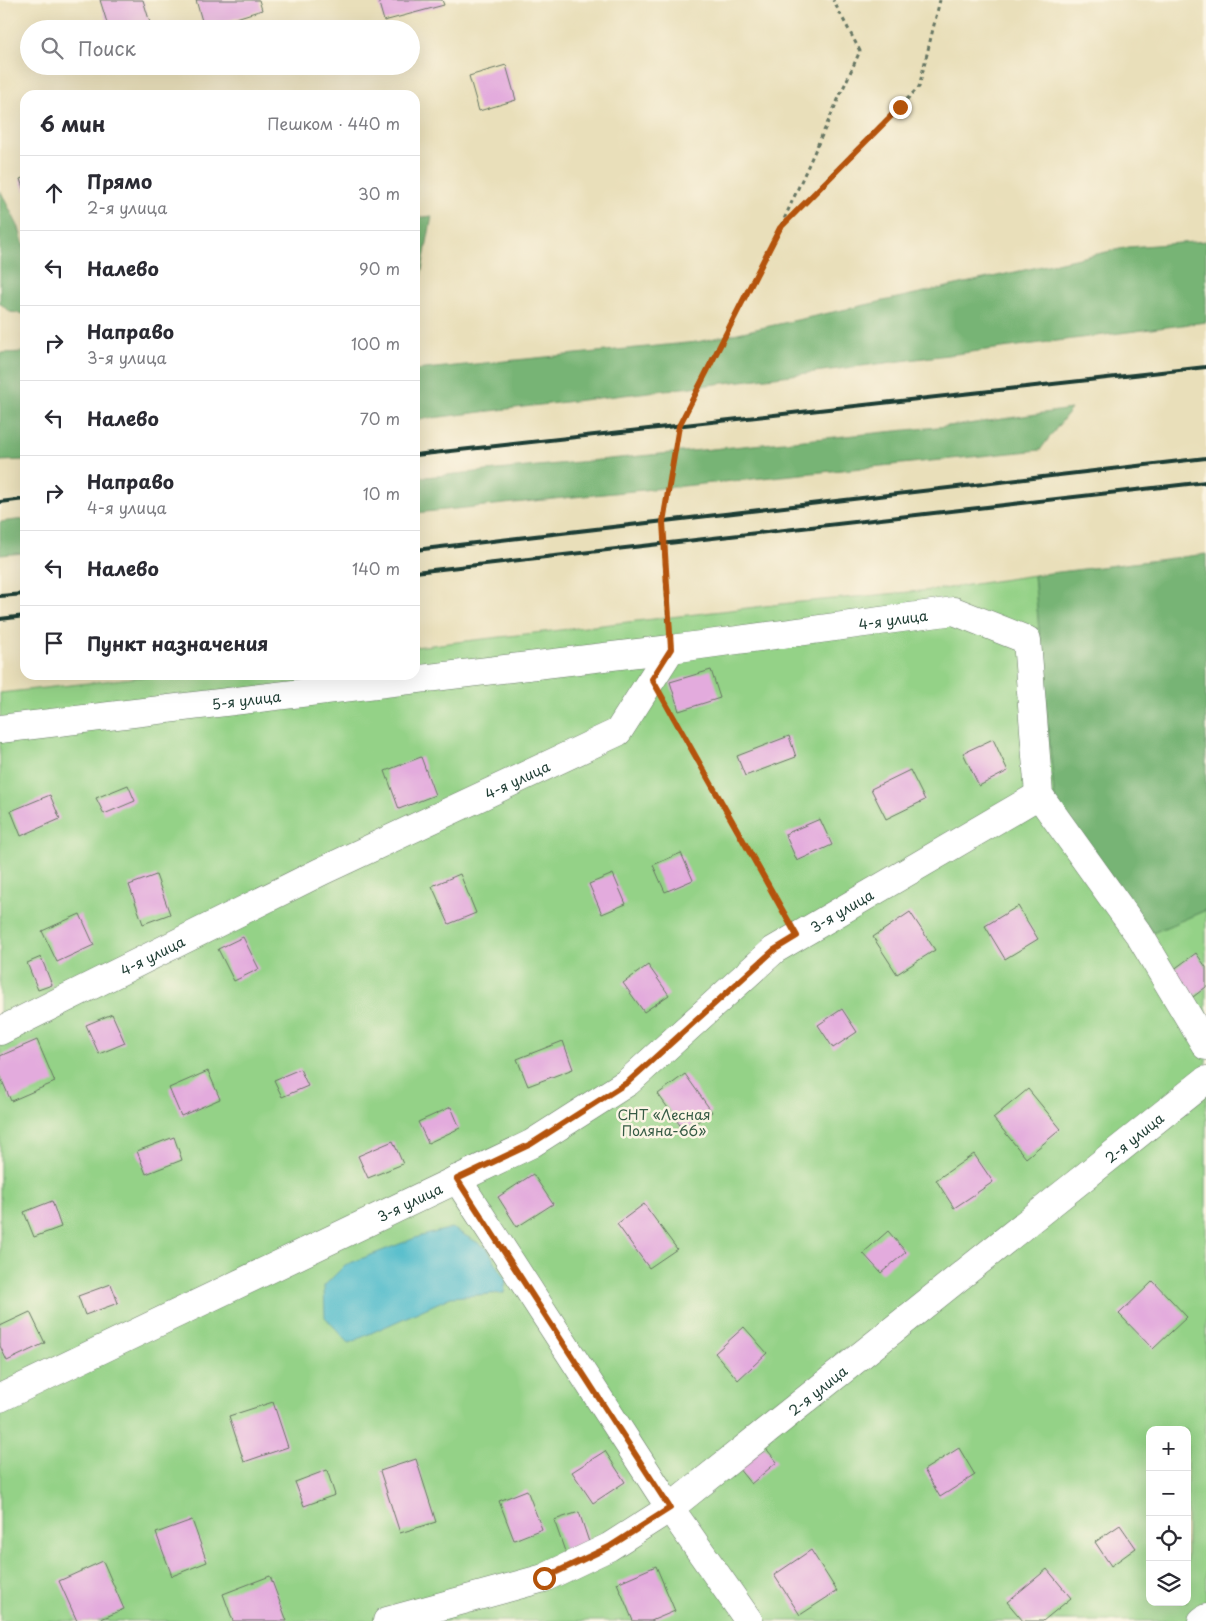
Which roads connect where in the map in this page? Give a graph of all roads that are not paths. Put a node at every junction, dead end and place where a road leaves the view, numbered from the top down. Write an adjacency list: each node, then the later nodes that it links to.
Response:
1 (671, 649): 2 (street, 5-я улица); 5 (street, 4-я улица); 6 (street, 4-я улица)
2 (420, 679)
3 (411, 680): 4 (street, 5-я улица)
4 (0, 729)
5 (1039, 795): 7 (street); 9 (street, 3-я улица)
6 (0, 1031)
7 (1206, 1046)
8 (1206, 1080): 11 (street, 2-я улица)
9 (457, 1179): 10 (street, 3-я улица); 11 (street)
10 (0, 1398)
11 (670, 1508): 13 (street, 2-я улица); 14 (street)
12 (1206, 1618): 15 (street)
13 (387, 1621)
14 (749, 1621)
15 (1202, 1621)

